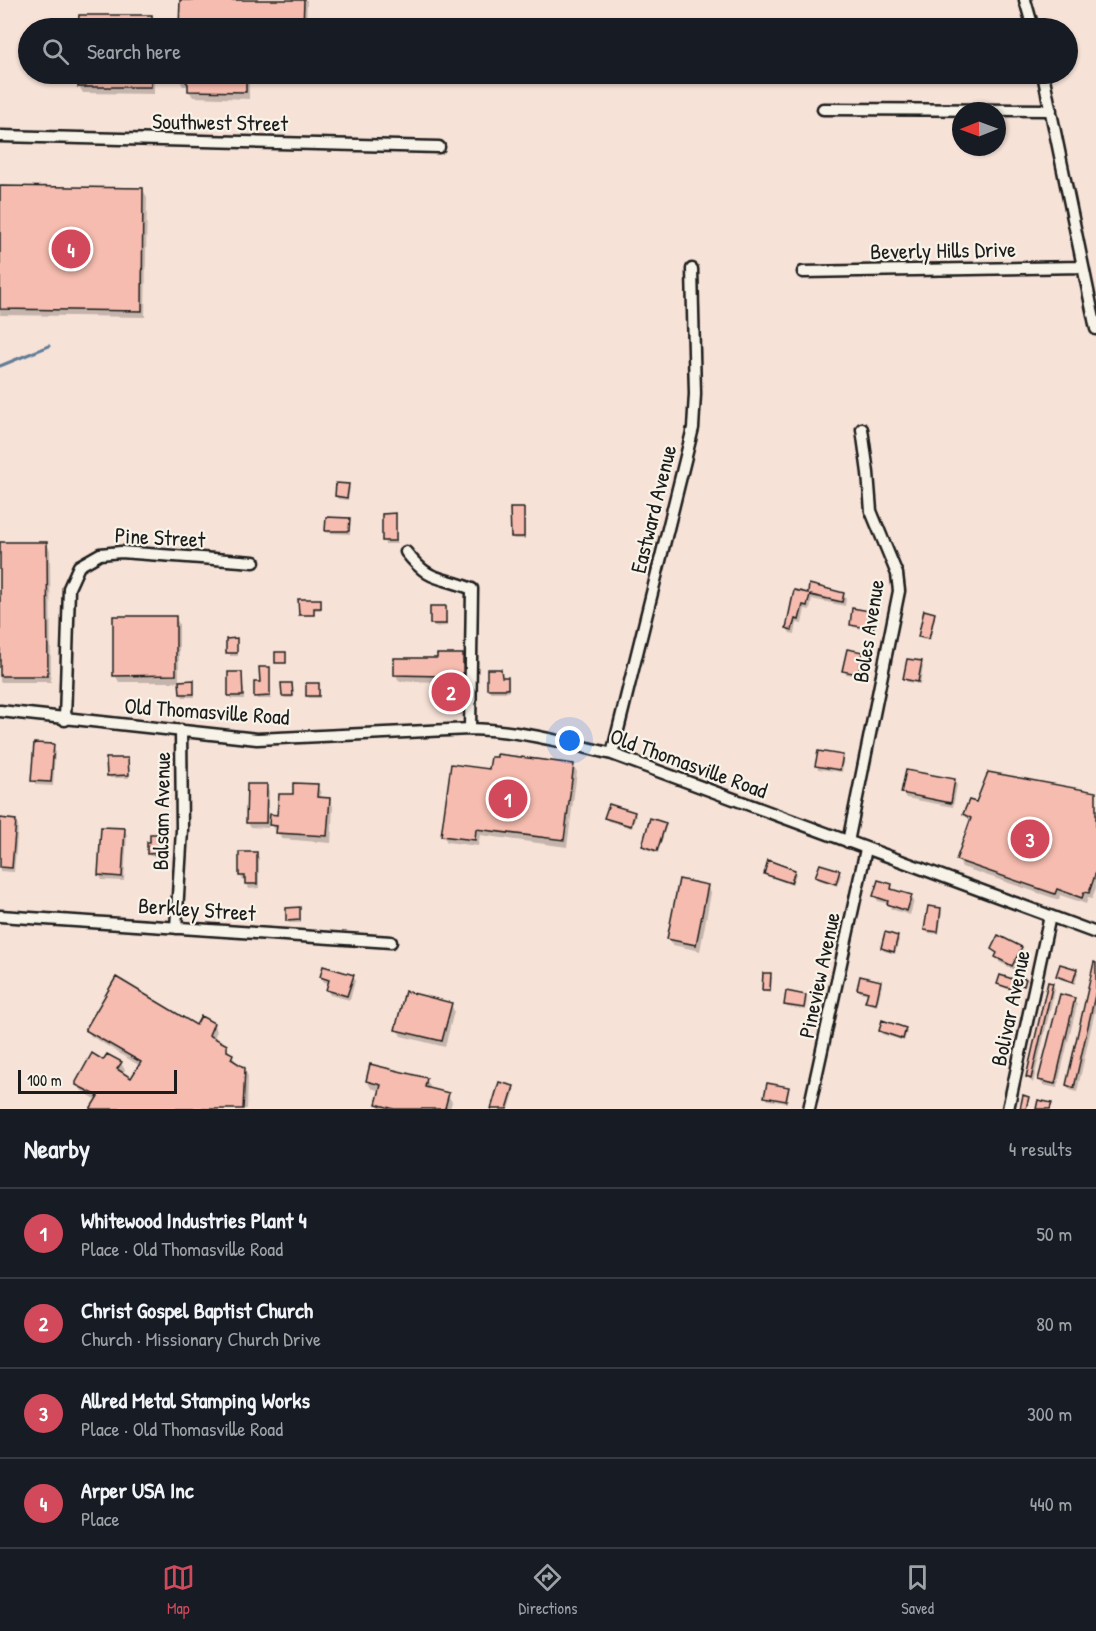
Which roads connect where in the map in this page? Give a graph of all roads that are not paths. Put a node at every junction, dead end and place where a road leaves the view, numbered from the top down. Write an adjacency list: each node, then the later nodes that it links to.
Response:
1 (1025, 0): 2 (street)
2 (1030, 18)
3 (1046, 84): 5 (street)
4 (823, 109): 5 (street)
5 (1051, 110): 8 (street)
6 (0, 136): 7 (street, Southwest Street)
7 (439, 147)
8 (1083, 267): 10 (street, Beverly Hills Drive); 11 (street)
9 (692, 269): 19 (street, Eastward Avenue)
10 (803, 272)
11 (1096, 329)
12 (862, 429): 20 (street, Boles Avenue)
13 (406, 552): 17 (street)
14 (254, 562): 16 (street, Pine Street)
15 (0, 711): 16 (street, Old Thomasville Road)
16 (65, 720): 18 (street, Old Thomasville Road)
17 (470, 729): 18 (street, Old Thomasville Road); 19 (street, Old Thomasville Road)
18 (181, 730): 24 (street, Balsam Avenue)
19 (612, 754): 20 (street, Old Thomasville Road)
20 (848, 842): 21 (street, Old Thomasville Road)
21 (866, 849): 23 (street, Old Thomasville Road); 27 (street, Pineview Avenue)
22 (0, 916): 24 (street, Berkley Street)
23 (1050, 916): 25 (street, Old Thomasville Road); 28 (street, Bolivar Avenue)
24 (176, 928): 26 (street, Berkley Street)
25 (1096, 933)
26 (391, 942)
27 (809, 1109)
28 (1008, 1109)

